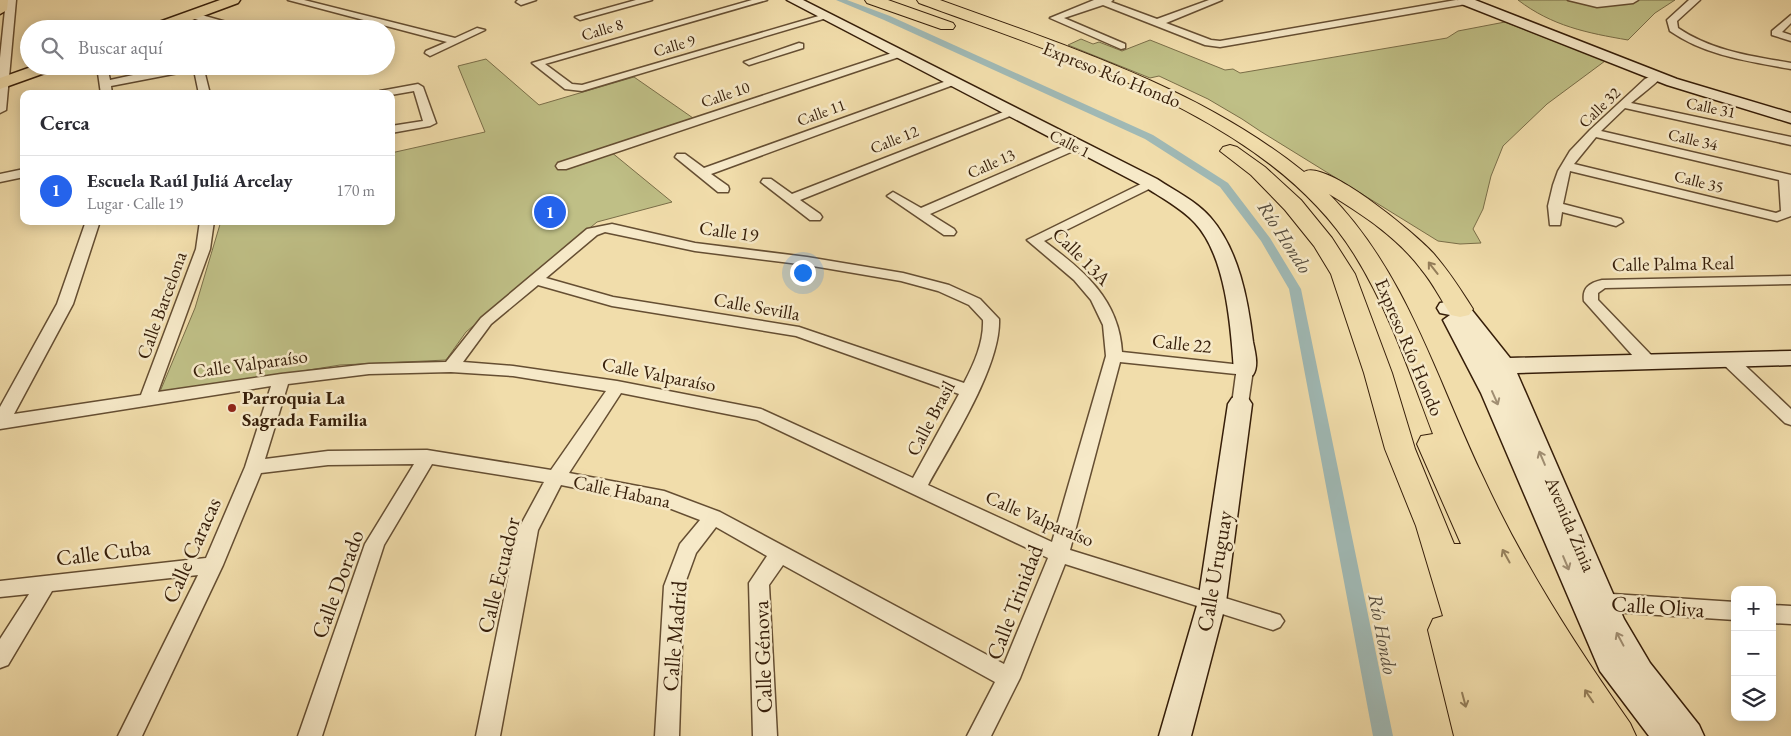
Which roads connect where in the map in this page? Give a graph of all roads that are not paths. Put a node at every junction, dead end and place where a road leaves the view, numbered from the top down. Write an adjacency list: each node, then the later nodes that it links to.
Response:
1 (1, 0): 21 (main road)
2 (11, 0): 50 (street)
3 (233, 0): 22 (main road)
4 (293, 0): 28 (street)
5 (531, 0): 20 (street)
6 (647, 0): 23 (street)
7 (762, 0): 41 (street, Calle 8)
8 (794, 0): 24 (street, Calle 1)
9 (873, 0): 60 (highway, Expreso Río Hondo)
10 (890, 0): 110 (highway)
11 (917, 0): 110 (highway)
12 (925, 0): 42 (highway, Expreso Río Hondo)
13 (953, 0): 42 (highway)
14 (1217, 0): 29 (street)
15 (1574, 0): 16 (street)
16 (1634, 0)
17 (1695, 0): 43 (street)
18 (1103, 1): 29 (street); 36 (street)
19 (1465, 1): 29 (street); 48 (street)
20 (521, 2)
21 (0, 10)
22 (192, 15): 26 (main road); 27 (street)
23 (580, 17)
24 (825, 17): 32 (street, Calle 9); 39 (street, Calle 1)
25 (1791, 18): 33 (street)
26 (178, 20)
27 (210, 20)
28 (373, 20)
29 (1158, 23)
30 (395, 26): 34 (street)
31 (480, 30): 34 (street)
32 (752, 38): 37 (street); 41 (street, Calle 9)
33 (1791, 38)
34 (456, 41): 38 (street)
35 (799, 46): 37 (street)
36 (1121, 46)
37 (778, 53): 40 (street)
38 (430, 54)
39 (898, 54): 49 (street, Calle 1); 66 (street, Calle 10)
40 (749, 62)
41 (538, 63)
42 (1092, 64): 54 (highway, Expreso Río Hondo)
43 (1791, 66)
44 (24, 75): 50 (main road)
45 (104, 75): 51 (street)
46 (160, 75): 51 (street)
47 (200, 75): 52 (street)
48 (1658, 76): 55 (street, Calle 32); 58 (street)
49 (952, 82): 57 (street, Calle 1); 68 (street, Calle 11)
50 (1, 83): 56 (street)
51 (107, 89)
52 (204, 90)
53 (395, 91): 59 (street)
54 (1188, 104): 87 (highway, one-way to 54); 137 (highway, Expreso Río Hondo, one-way to 54)
55 (1625, 105): 61 (street, Calle 32); 62 (street, Calle 31)
56 (0, 110)
57 (1011, 112): 64 (street, Calle 1); 76 (street, Calle 12)
58 (1791, 118)
59 (395, 129)
60 (1203, 133)
61 (1594, 133): 67 (street, Calle 32); 71 (street, Calle 34)
62 (1791, 141)
63 (1219, 143): 104 (highway, Expreso Río Hondo)
64 (1076, 145): 73 (street, Calle 1); 78 (street, Calle 13)
65 (682, 157): 68 (street)
66 (562, 166)
67 (1567, 166): 71 (street, Calle 35); 77 (street)
68 (702, 172): 74 (street)
69 (20, 174): 70 (street)
70 (0, 178)
71 (1788, 178)
72 (767, 182): 76 (street)
73 (1151, 183): 88 (street, Calle 13A); 95 (street, Calle 1)
74 (723, 190)
75 (892, 196): 78 (street)
76 (791, 199): 79 (street)
77 (1555, 206): 80 (street); 81 (street)
78 (920, 213): 84 (street)
79 (815, 217)
80 (1555, 222)
81 (1616, 222)
82 (92, 225): 103 (street)
83 (206, 225): 100 (street, Calle Barcelona)
84 (949, 232)
85 (534, 279): 93 (street, Calle 19); 94 (street, Calle 19); 98 (street, Calle Sevilla)
86 (1791, 280): 91 (street, Calle Palma Real)
87 (1454, 308): 92 (street, Avenida Zinia)
88 (1114, 356): 95 (street, Calle 22); 99 (street, Calle 13A)
89 (1791, 358): 90 (street)
90 (1728, 359): 91 (street); 102 (street)
91 (1647, 361): 92 (street)
92 (1491, 366): 116 (street, Avenida Zinia)
93 (451, 367): 96 (street, Calle Valparaíso); 97 (street, Calle Valparaíso)
94 (979, 369): 98 (street, Calle Brasil)
95 (1245, 370): 101 (street)
96 (282, 379): 100 (street, Calle Valparaíso); 106 (street, Calle Caracas)
97 (617, 387): 107 (street, Calle Ecuador); 108 (street, Calle Valparaíso)
98 (969, 391): 108 (street, Calle Brasil)
99 (1104, 393): 112 (street, Calle Trinidad)
100 (147, 400): 103 (street, Calle Valparaíso)
101 (1240, 404): 117 (street, Calle Uruguay)
102 (1791, 419)
103 (0, 422)
104 (1400, 450): 131 (highway, one-way to 131); 132 (highway, Expreso Río Hondo)
105 (427, 457): 106 (street, Calle Habana); 107 (street, Calle Habana); 125 (street, Calle Dorado)
106 (254, 467): 113 (street, Calle Caracas)
107 (556, 477): 109 (street, Calle Habana); 126 (street, Calle Ecuador)
108 (917, 487): 112 (street, Calle Valparaíso)
109 (713, 517): 111 (street, Calle Habana); 127 (street, Calle Madrid)
110 (1462, 541): 133 (highway); 134 (highway); 135 (highway); 136 (highway)
111 (780, 554): 123 (street, Calle Habana); 128 (street, Calle Génova)
112 (1059, 554): 117 (street, Calle Valparaíso); 123 (street, Calle Trinidad)
113 (213, 564): 114 (street, Calle Cuba); 124 (street, Calle Caracas)
114 (46, 584): 115 (street, Calle Cuba); 122 (street)
115 (0, 589)
116 (1593, 601): 118 (street, Calle Oliva); 138 (street, Avenida Zinia); 139 (street, Avenida Zinia, one-way to 116)
117 (1212, 602): 121 (street, Calle Valparaíso); 130 (street, Calle Uruguay)
118 (1731, 611)
119 (1776, 614): 120 (street)
120 (1791, 615)
121 (1273, 621)
122 (0, 658)
123 (1009, 678): 129 (street, Calle Trinidad)
124 (130, 736)
125 (310, 736)
126 (488, 736)
127 (667, 736)
128 (765, 736)
129 (979, 736)
130 (1175, 736)
131 (1474, 736)
132 (1504, 736)
133 (1526, 736)
134 (1551, 736)
135 (1567, 736)
136 (1591, 736)
137 (1616, 736)
138 (1668, 736)
139 (1688, 736)

